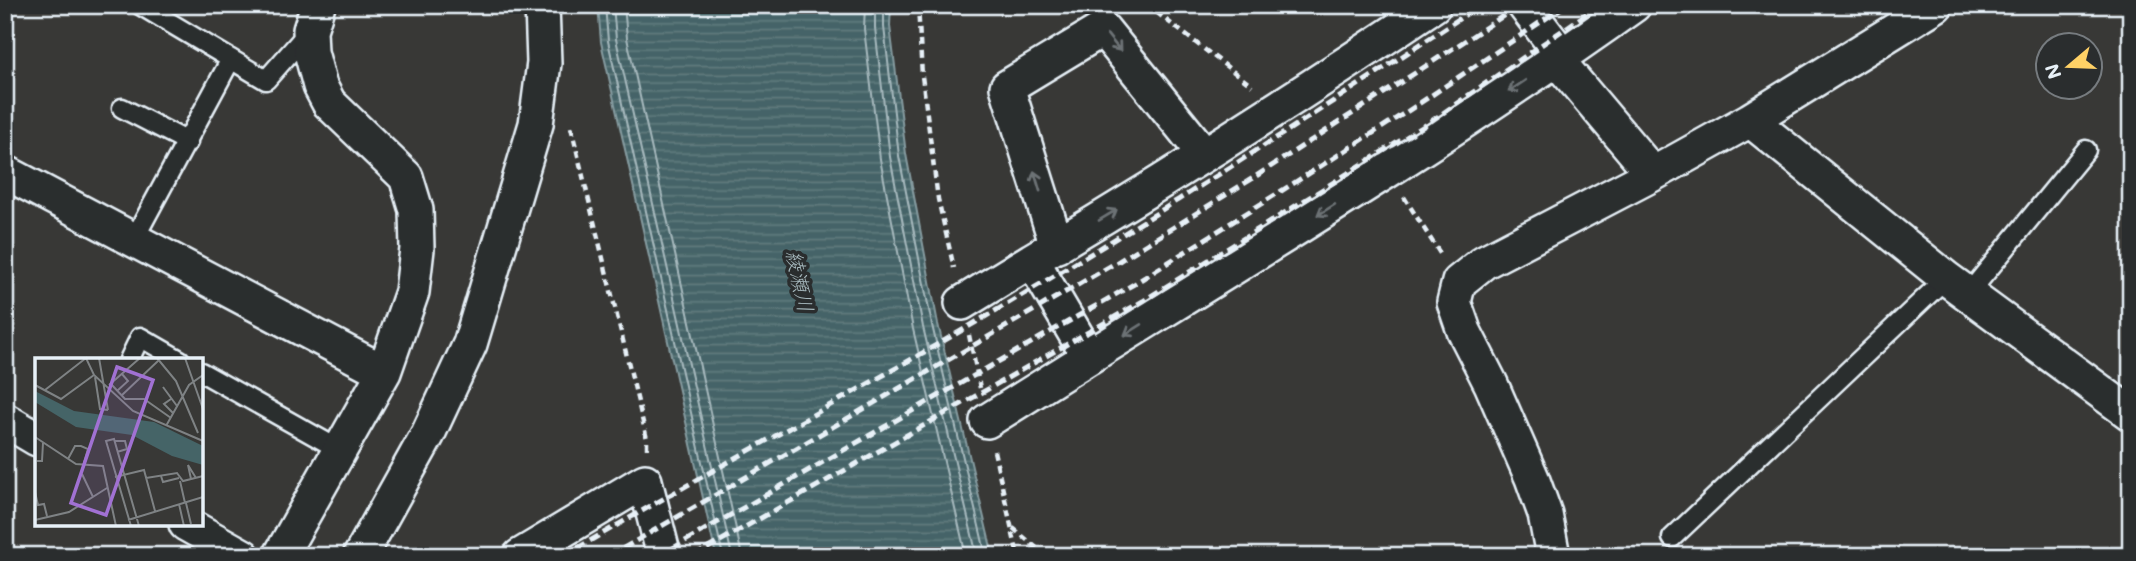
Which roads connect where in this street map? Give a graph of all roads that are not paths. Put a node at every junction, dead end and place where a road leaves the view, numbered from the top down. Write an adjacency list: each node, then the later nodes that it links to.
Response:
1 (140, 5): 9 (lane)
2 (542, 5): 35 (street)
3 (1434, 5): 14 (street)
4 (1524, 5): 8 (street)
5 (1633, 5): 8 (street)
6 (1936, 5): 11 (street)
7 (314, 18): 9 (lane); 24 (street)
8 (1560, 58): 16 (street); 21 (street, one-way to 21)
9 (231, 59): 12 (lane)
10 (122, 108): 12 (lane)
11 (1750, 120): 16 (street); 19 (street)
12 (188, 142): 17 (lane)
13 (2086, 150): 19 (lane)
14 (1204, 155): 18 (street, one-way to 14); 18 (street, one-way to 14)
15 (5, 172): 17 (street)
16 (1653, 174): 38 (street)
17 (134, 239): 24 (street)
18 (1045, 253): 20 (street); 21 (street)
19 (1958, 286): 26 (street); 32 (lane)
20 (962, 303)
21 (1089, 357): 28 (street)
22 (130, 358): 23 (lane)
23 (177, 358)
24 (384, 372): 30 (street)
25 (203, 373): 30 (lane)
26 (2131, 414)
27 (5, 420): 29 (street)
28 (987, 421)
29 (35, 438)
30 (340, 450): 34 (street)
31 (190, 526): 33 (street)
32 (1672, 538)
33 (243, 556)
34 (280, 556)
35 (360, 556)
36 (520, 556): 37 (street)
37 (664, 556)
38 (1553, 556)

